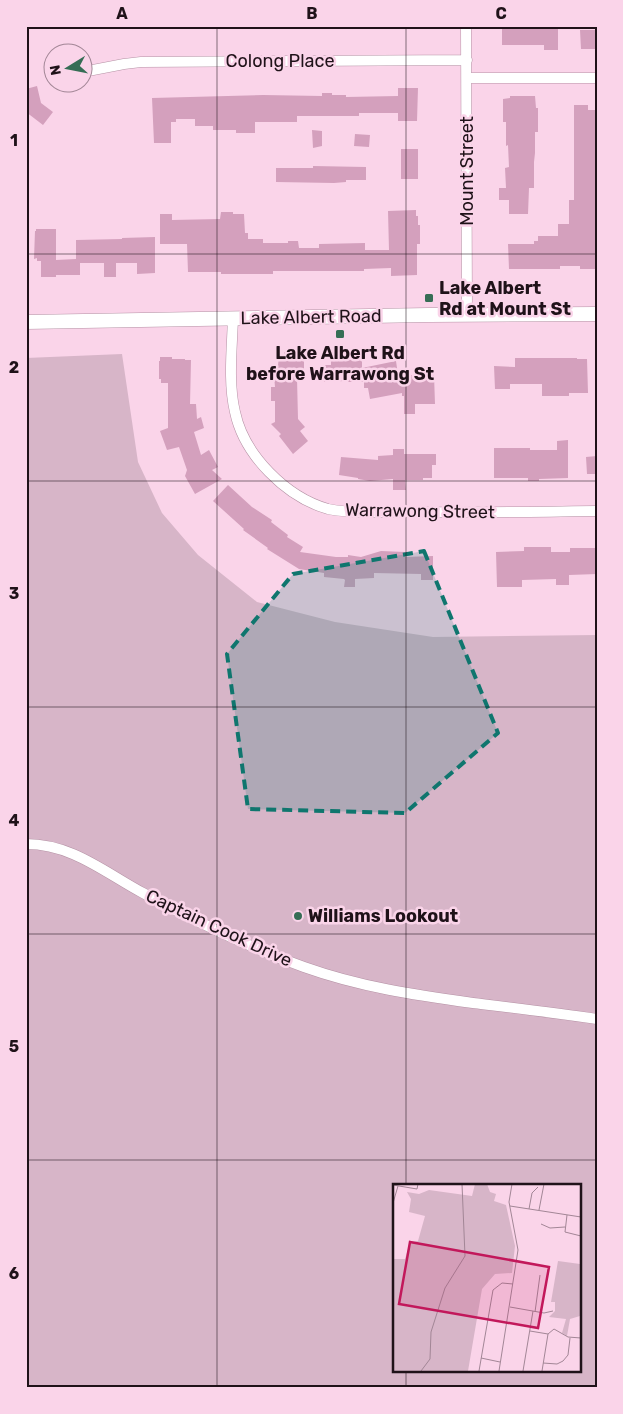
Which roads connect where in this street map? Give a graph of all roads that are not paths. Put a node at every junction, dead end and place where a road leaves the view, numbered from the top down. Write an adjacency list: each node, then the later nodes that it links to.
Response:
1 (466, 26): 2 (street, Mount Street)
2 (467, 60): 3 (street, Colong Place); 4 (street, Mount Street)
3 (93, 70)
4 (467, 78): 5 (street); 7 (street, Mount Street)
5 (597, 78)
6 (597, 314): 7 (main road, Lake Albert Road)
7 (467, 315): 8 (main road, Lake Albert Road)
8 (233, 318): 9 (main road, Lake Albert Road); 10 (street, Warrawong Street)
9 (26, 322)
10 (597, 511)
11 (26, 844): 12 (street, Captain Cook Drive)
12 (597, 1019)

